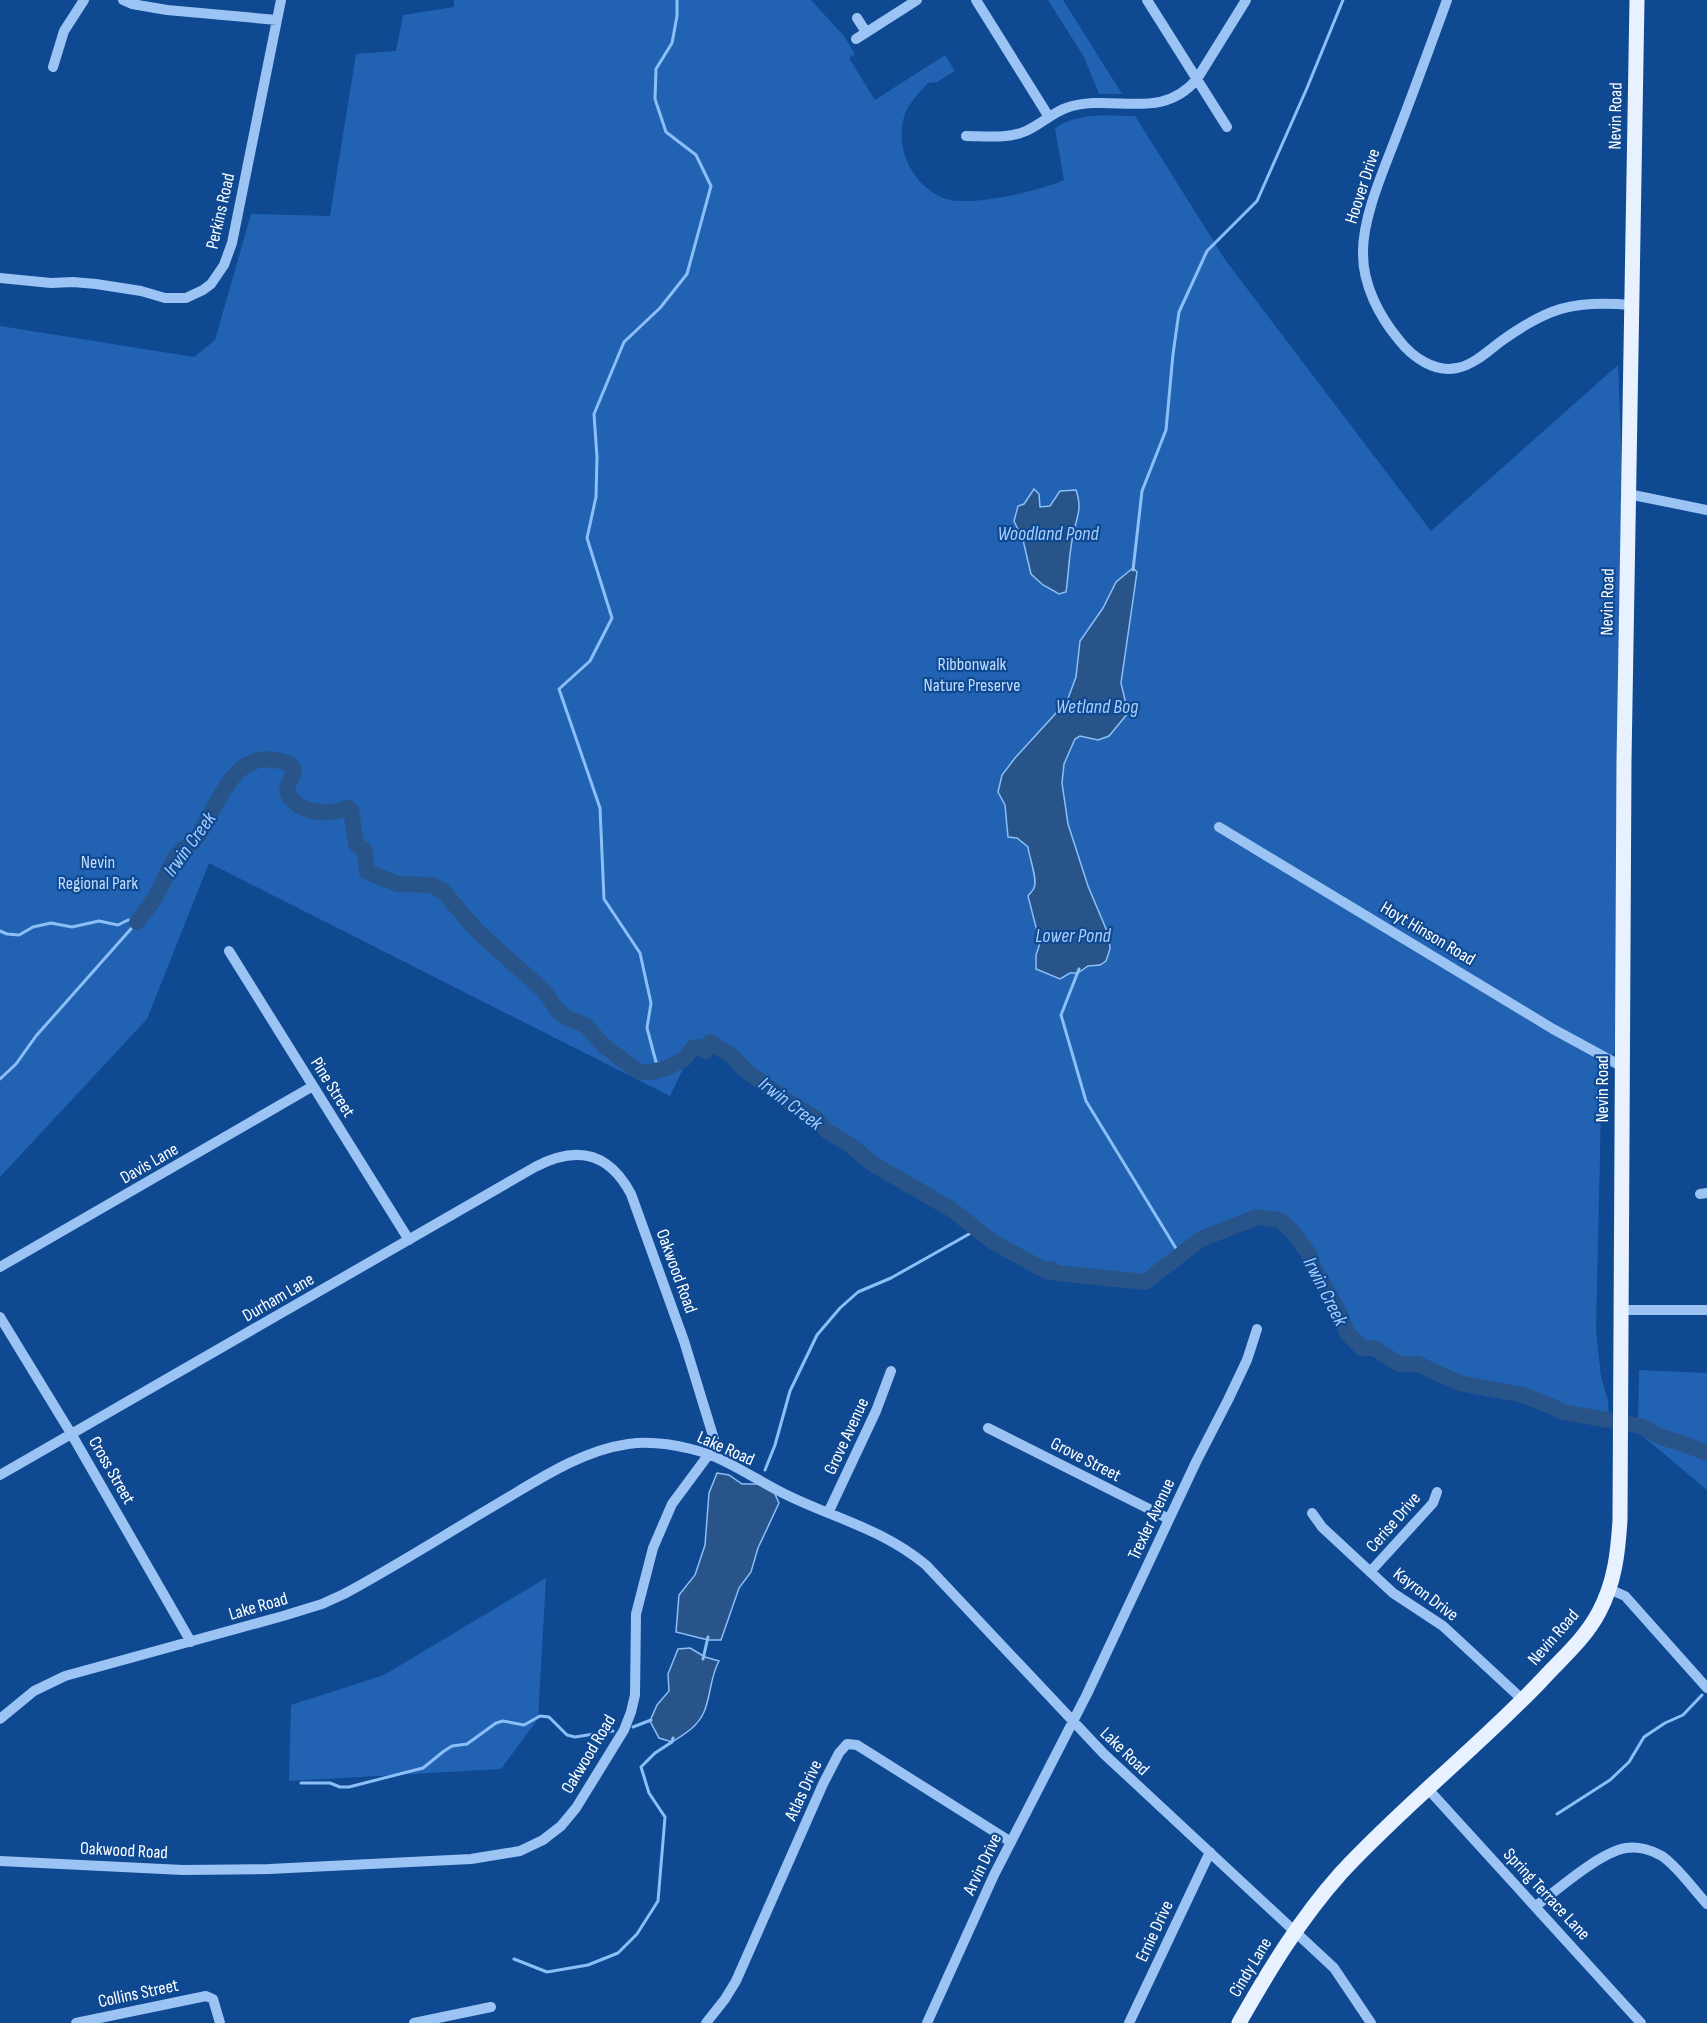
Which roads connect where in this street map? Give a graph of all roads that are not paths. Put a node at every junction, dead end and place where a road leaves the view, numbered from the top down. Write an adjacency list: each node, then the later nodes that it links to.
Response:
1 (84, 0): 14 (street)
2 (123, 0): 11 (street)
3 (281, 0): 11 (street, Perkins Road)
4 (917, 0): 12 (street)
5 (976, 0): 16 (street)
6 (1147, 0): 15 (street)
7 (1246, 0): 15 (street)
8 (1447, 0): 20 (street, Hoover Drive)
9 (1637, 0): 20 (main road, Nevin Road)
10 (857, 18): 12 (street)
11 (277, 20): 19 (street, Perkins Road)
12 (866, 32): 13 (street)
13 (856, 39)
14 (53, 67)
15 (1197, 79): 16 (street); 17 (street)
16 (1049, 117): 18 (street)
17 (1227, 127)
18 (966, 136)
19 (0, 278)
20 (1631, 305): 21 (main road, Nevin Road)
21 (1628, 494): 22 (street); 25 (main road, Nevin Road)
22 (1707, 510)
23 (1219, 827): 25 (street, Hoyt Hinson Road)
24 (229, 951): 26 (street, Pine Street)
25 (1621, 1066): 30 (main road, Nevin Road)
26 (313, 1086): 28 (street, Pine Street); 29 (street, Davis Lane)
27 (576, 1154): 28 (street, Durham Lane); 37 (street, Oakwood Road)
28 (409, 1240): 36 (street, Durham Lane)
29 (0, 1267)
30 (1621, 1310): 31 (street); 44 (main road, Nevin Road)
31 (1707, 1310)
32 (0, 1317): 36 (street, Cross Street)
33 (1257, 1329): 42 (street, Trexler Avenue)
34 (891, 1371): 40 (street, Grove Avenue)
35 (988, 1428): 42 (street, Grove Street)
36 (72, 1435): 38 (street, Durham Lane); 45 (street, Cross Street)
37 (709, 1455): 40 (street, Lake Road); 45 (street, Lake Road); 53 (street, Oakwood Road)
38 (0, 1476)
39 (1437, 1492): 43 (street, Cerise Drive)
40 (828, 1513): 49 (street, Lake Road)
41 (1311, 1513): 43 (street, Kayron Drive)
42 (1169, 1519): 49 (street, Trexler Avenue)
43 (1370, 1572): 47 (street, Kayron Drive)
44 (1609, 1589): 46 (street); 47 (main road, Nevin Road)
45 (191, 1642): 48 (street, Lake Road)
46 (1707, 1688)
47 (1523, 1700): 50 (main road, Nevin Road)
48 (0, 1719)
49 (1073, 1722): 51 (street, Arvin Drive); 52 (street, Lake Road)
50 (1428, 1789): 55 (street, Spring Terrace Lane); 56 (main road, Nevin Road)
51 (1011, 1842): 61 (street, Atlas Drive); 62 (street, Arvin Drive)
52 (1210, 1852): 56 (street, Lake Road); 63 (street, Ernie Drive)
53 (0, 1861)
54 (1707, 1904): 55 (street)
55 (1536, 1906): 66 (street, Spring Terrace Lane)
56 (1295, 1931): 64 (main road, Cindy Lane); 65 (street)
57 (491, 2007): 60 (street)
58 (76, 2023): 59 (street, Collins Street)
59 (220, 2023)
60 (414, 2023)
61 (706, 2023)
62 (927, 2023)
63 (1129, 2023)
64 (1239, 2023)
65 (1371, 2023)
66 (1641, 2023)

